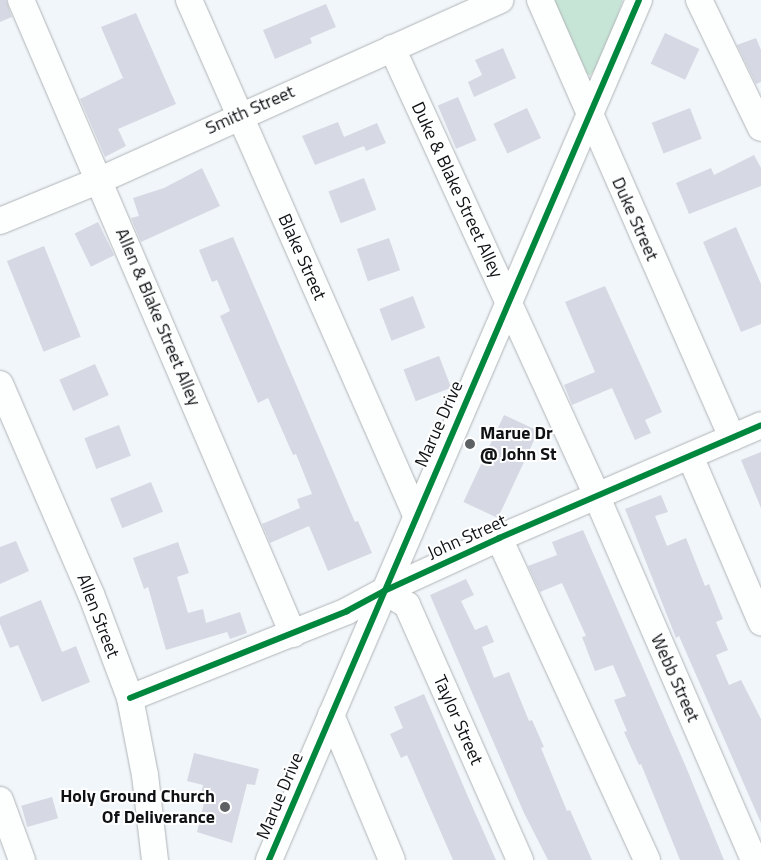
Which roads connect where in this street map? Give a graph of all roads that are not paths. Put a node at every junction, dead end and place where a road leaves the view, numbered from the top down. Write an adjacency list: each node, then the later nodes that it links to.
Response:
1 (21, 0): 11 (street, Allen & Blake Street Alley)
2 (189, 0): 8 (street, Blake Street)
3 (500, 0): 7 (street, Smith Street)
4 (540, 0): 9 (street, Duke Street)
5 (639, 0): 9 (street, Marue Drive)
6 (699, 0): 10 (street)
7 (392, 48): 8 (street, Smith Street); 13 (street, Duke & Blake Street Alley)
8 (239, 115): 11 (street, Smith Street); 19 (street, Blake Street)
9 (590, 116): 13 (street, Marue Drive); 16 (street, Duke Street)
10 (761, 128)
11 (100, 180): 12 (street, Smith Street); 23 (street, Allen & Blake Street Alley)
12 (0, 220)
13 (509, 302): 18 (street, Duke & Blake Street Alley); 19 (street, Marue Drive)
14 (0, 384): 24 (street, Allen Street)
15 (761, 425): 16 (street, John Street)
16 (732, 438): 17 (street, John Street)
17 (690, 456): 18 (street, John Street); 22 (street)
18 (597, 496): 20 (street, John Street); 33 (street, Webb Street)
19 (416, 515): 21 (street, Marue Drive)
20 (499, 538): 21 (street, John Street); 32 (street)
21 (384, 591): 23 (street, John Street); 25 (street, Marue Drive); 31 (street, Taylor Street)
22 (761, 622)
23 (293, 634): 24 (street, John Street)
24 (130, 698): 28 (street, Allen Street)
25 (331, 715): 29 (street, Marue Drive); 30 (street)
26 (0, 800): 27 (street)
27 (22, 860)
28 (155, 860)
29 (269, 860)
30 (392, 860)
31 (520, 860)
32 (647, 860)
33 (754, 860)

